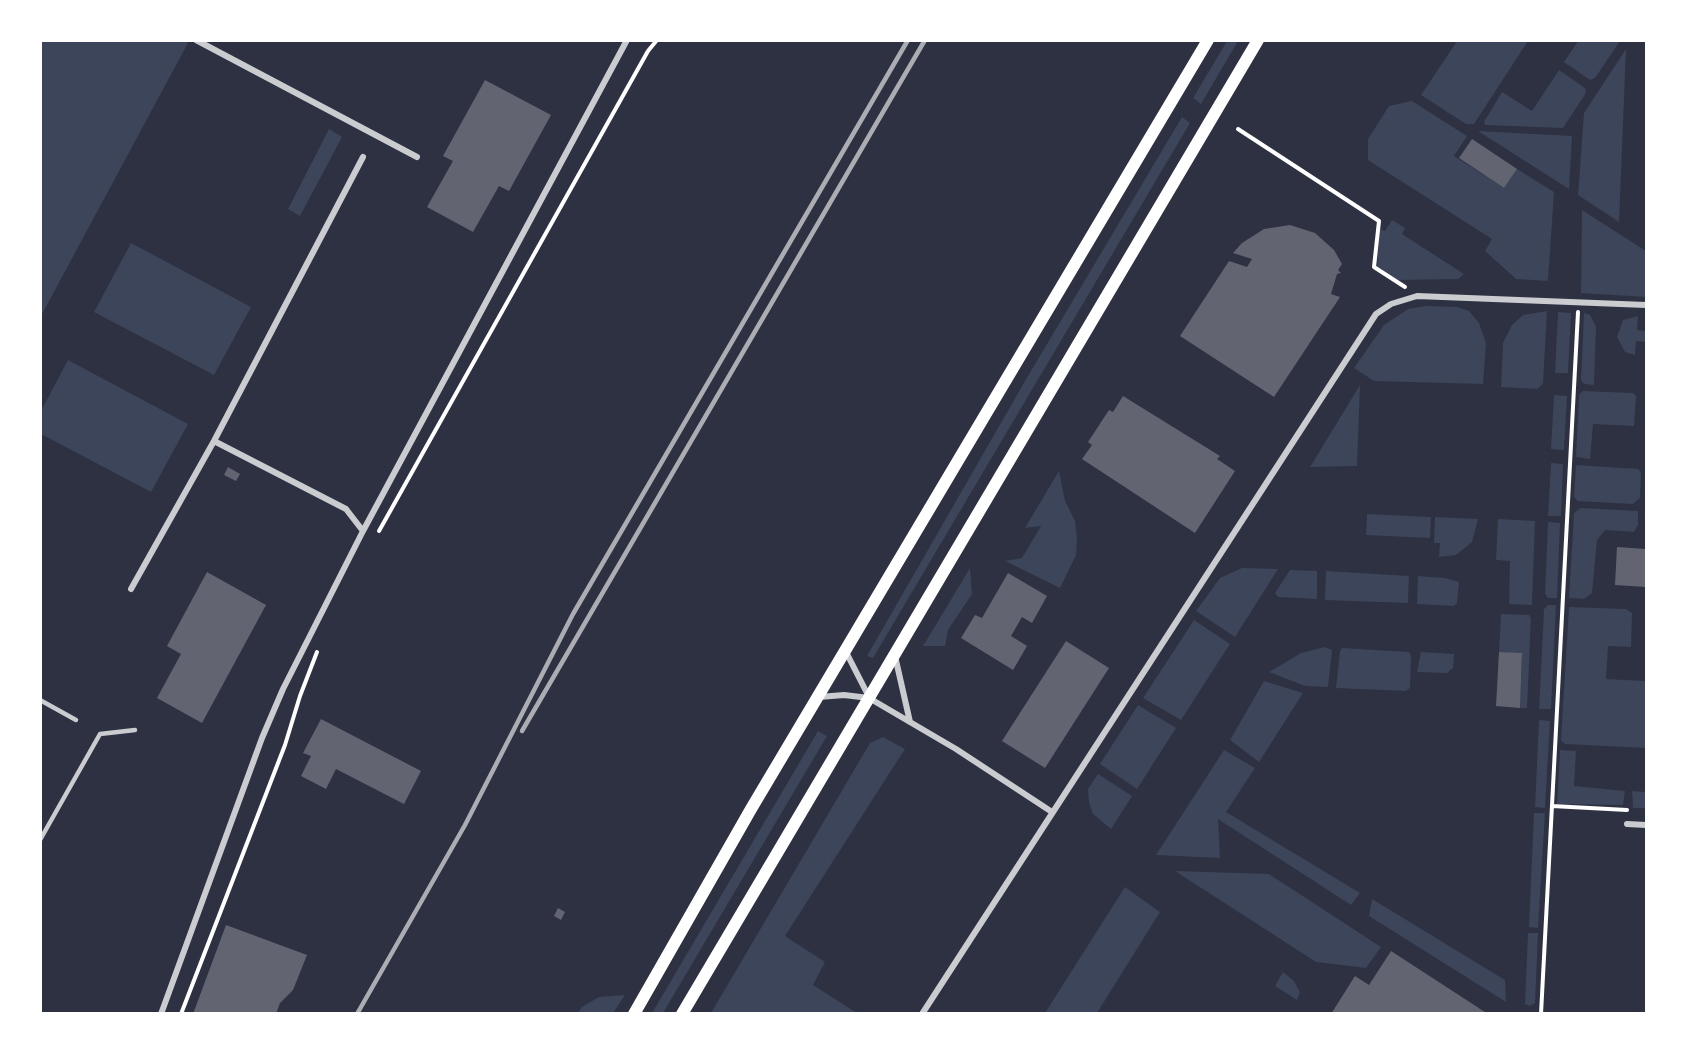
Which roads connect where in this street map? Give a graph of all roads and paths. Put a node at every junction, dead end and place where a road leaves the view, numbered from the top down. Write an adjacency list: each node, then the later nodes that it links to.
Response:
1 (196, 40): 8 (street)
2 (627, 40): 13 (street)
3 (657, 40): 14 (path)
4 (1208, 40): 17 (main road)
5 (1258, 40): 18 (main road)
6 (1238, 129): 9 (path)
7 (363, 157): 12 (street)
8 (417, 157)
9 (1417, 296): 10 (street); 27 (street)
10 (1579, 302): 11 (street); 25 (path)
11 (1647, 305)
12 (214, 441): 13 (street); 15 (street)
13 (363, 531): 31 (street)
14 (375, 538)
15 (131, 589)
16 (318, 649): 32 (path)
17 (846, 652): 19 (main road); 20 (street)
18 (895, 654): 20 (main road); 23 (street)
19 (819, 698): 20 (street); 33 (main road)
20 (869, 698): 23 (street); 34 (main road)
21 (40, 700): 22 (lane)
22 (76, 720)
23 (910, 723): 27 (street)
24 (135, 730): 30 (lane)
25 (1552, 806): 26 (path); 36 (path)
26 (1628, 810)
27 (1052, 812): 35 (street)
28 (1627, 824): 29 (street)
29 (1647, 825)
30 (40, 840)
31 (161, 1014)
32 (181, 1014)
33 (634, 1014)
34 (682, 1014)
35 (922, 1014)
36 (1541, 1014)

